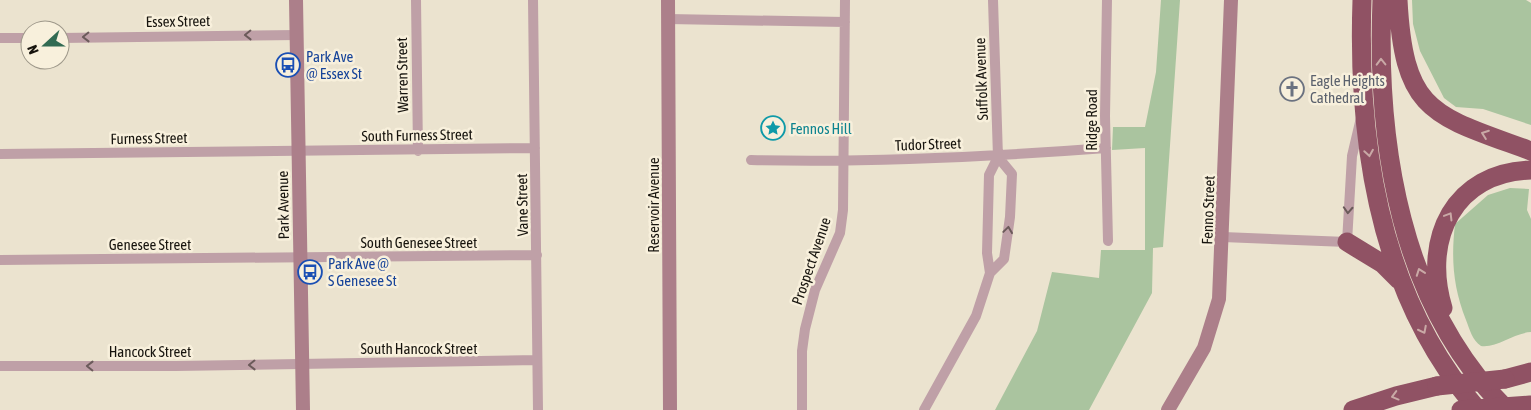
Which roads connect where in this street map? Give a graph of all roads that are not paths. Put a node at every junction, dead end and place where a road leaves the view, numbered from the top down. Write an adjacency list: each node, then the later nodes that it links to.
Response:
1 (296, 0): 14 (street, Park Avenue)
2 (416, 0): 22 (street, Warren Street)
3 (533, 0): 19 (street, Vane Street)
4 (668, 0): 12 (street, Reservoir Avenue)
5 (845, 0): 13 (street, Prospect Avenue)
6 (993, 0): 25 (street, Suffolk Avenue)
7 (1107, 0): 20 (street, Ridge Road)
8 (1231, 0): 29 (street, Fenno Street)
9 (1362, 0): 18 (highway)
10 (1382, 0): 38 (highway, one-way to 10)
11 (1398, 0): 23 (highway, one-way to 11)
12 (668, 19): 13 (street); 47 (street, Reservoir Avenue)
13 (845, 22): 27 (street, Prospect Avenue)
14 (297, 35): 17 (street, Essex Street, one-way to 17); 21 (street, Park Avenue)
15 (0, 38): 16 (street)
16 (20, 38)
17 (70, 38)
18 (1364, 110): 31 (street, one-way to 31); 36 (highway, one-way to 36)
19 (535, 148): 22 (street, South Furness Street); 32 (street, Vane Street)
20 (1106, 148): 25 (street, Tudor Street); 30 (street, Ridge Road)
21 (299, 151): 22 (street, South Furness Street); 24 (street, Furness Street); 33 (street, Park Avenue)
22 (418, 151)
23 (1531, 151)
24 (0, 154)
25 (998, 157): 27 (street, Tudor Street); 35 (street, Suffolk Avenue); 35 (street, Suffolk Avenue, one-way to 25)
26 (751, 160): 27 (street, Tudor Street)
27 (844, 162): 48 (street, Prospect Avenue)
28 (1531, 170): 38 (highway, one-way to 28)
29 (1223, 237): 31 (street); 50 (street, Fenno Street)
30 (1108, 241)
31 (1347, 242): 36 (highway)
32 (537, 255): 33 (street, South Genesee Street); 37 (street, Vane Street)
33 (300, 257): 34 (street, Genesee Street); 39 (street, Park Avenue)
34 (0, 260)
35 (990, 273): 49 (street, Suffolk Avenue)
36 (1403, 285): 53 (highway, one-way to 53)
37 (537, 360): 39 (street, South Hancock Street); 46 (street, Vane Street)
38 (1465, 362): 54 (highway)
39 (301, 364): 40 (street, Hancock Street, one-way to 40); 45 (street, Park Avenue)
40 (0, 366)
41 (1531, 372): 43 (highway)
42 (1531, 378): 43 (highway)
43 (1505, 379): 51 (highway, one-way to 51, bridge)
44 (1530, 404): 52 (highway, bridge); 55 (highway, bridge)
45 (303, 410)
46 (538, 410)
47 (670, 410)
48 (802, 410)
49 (924, 410)
50 (1168, 410)
51 (1353, 410)
52 (1461, 410)
53 (1478, 410)
54 (1507, 410)
55 (1511, 410)

